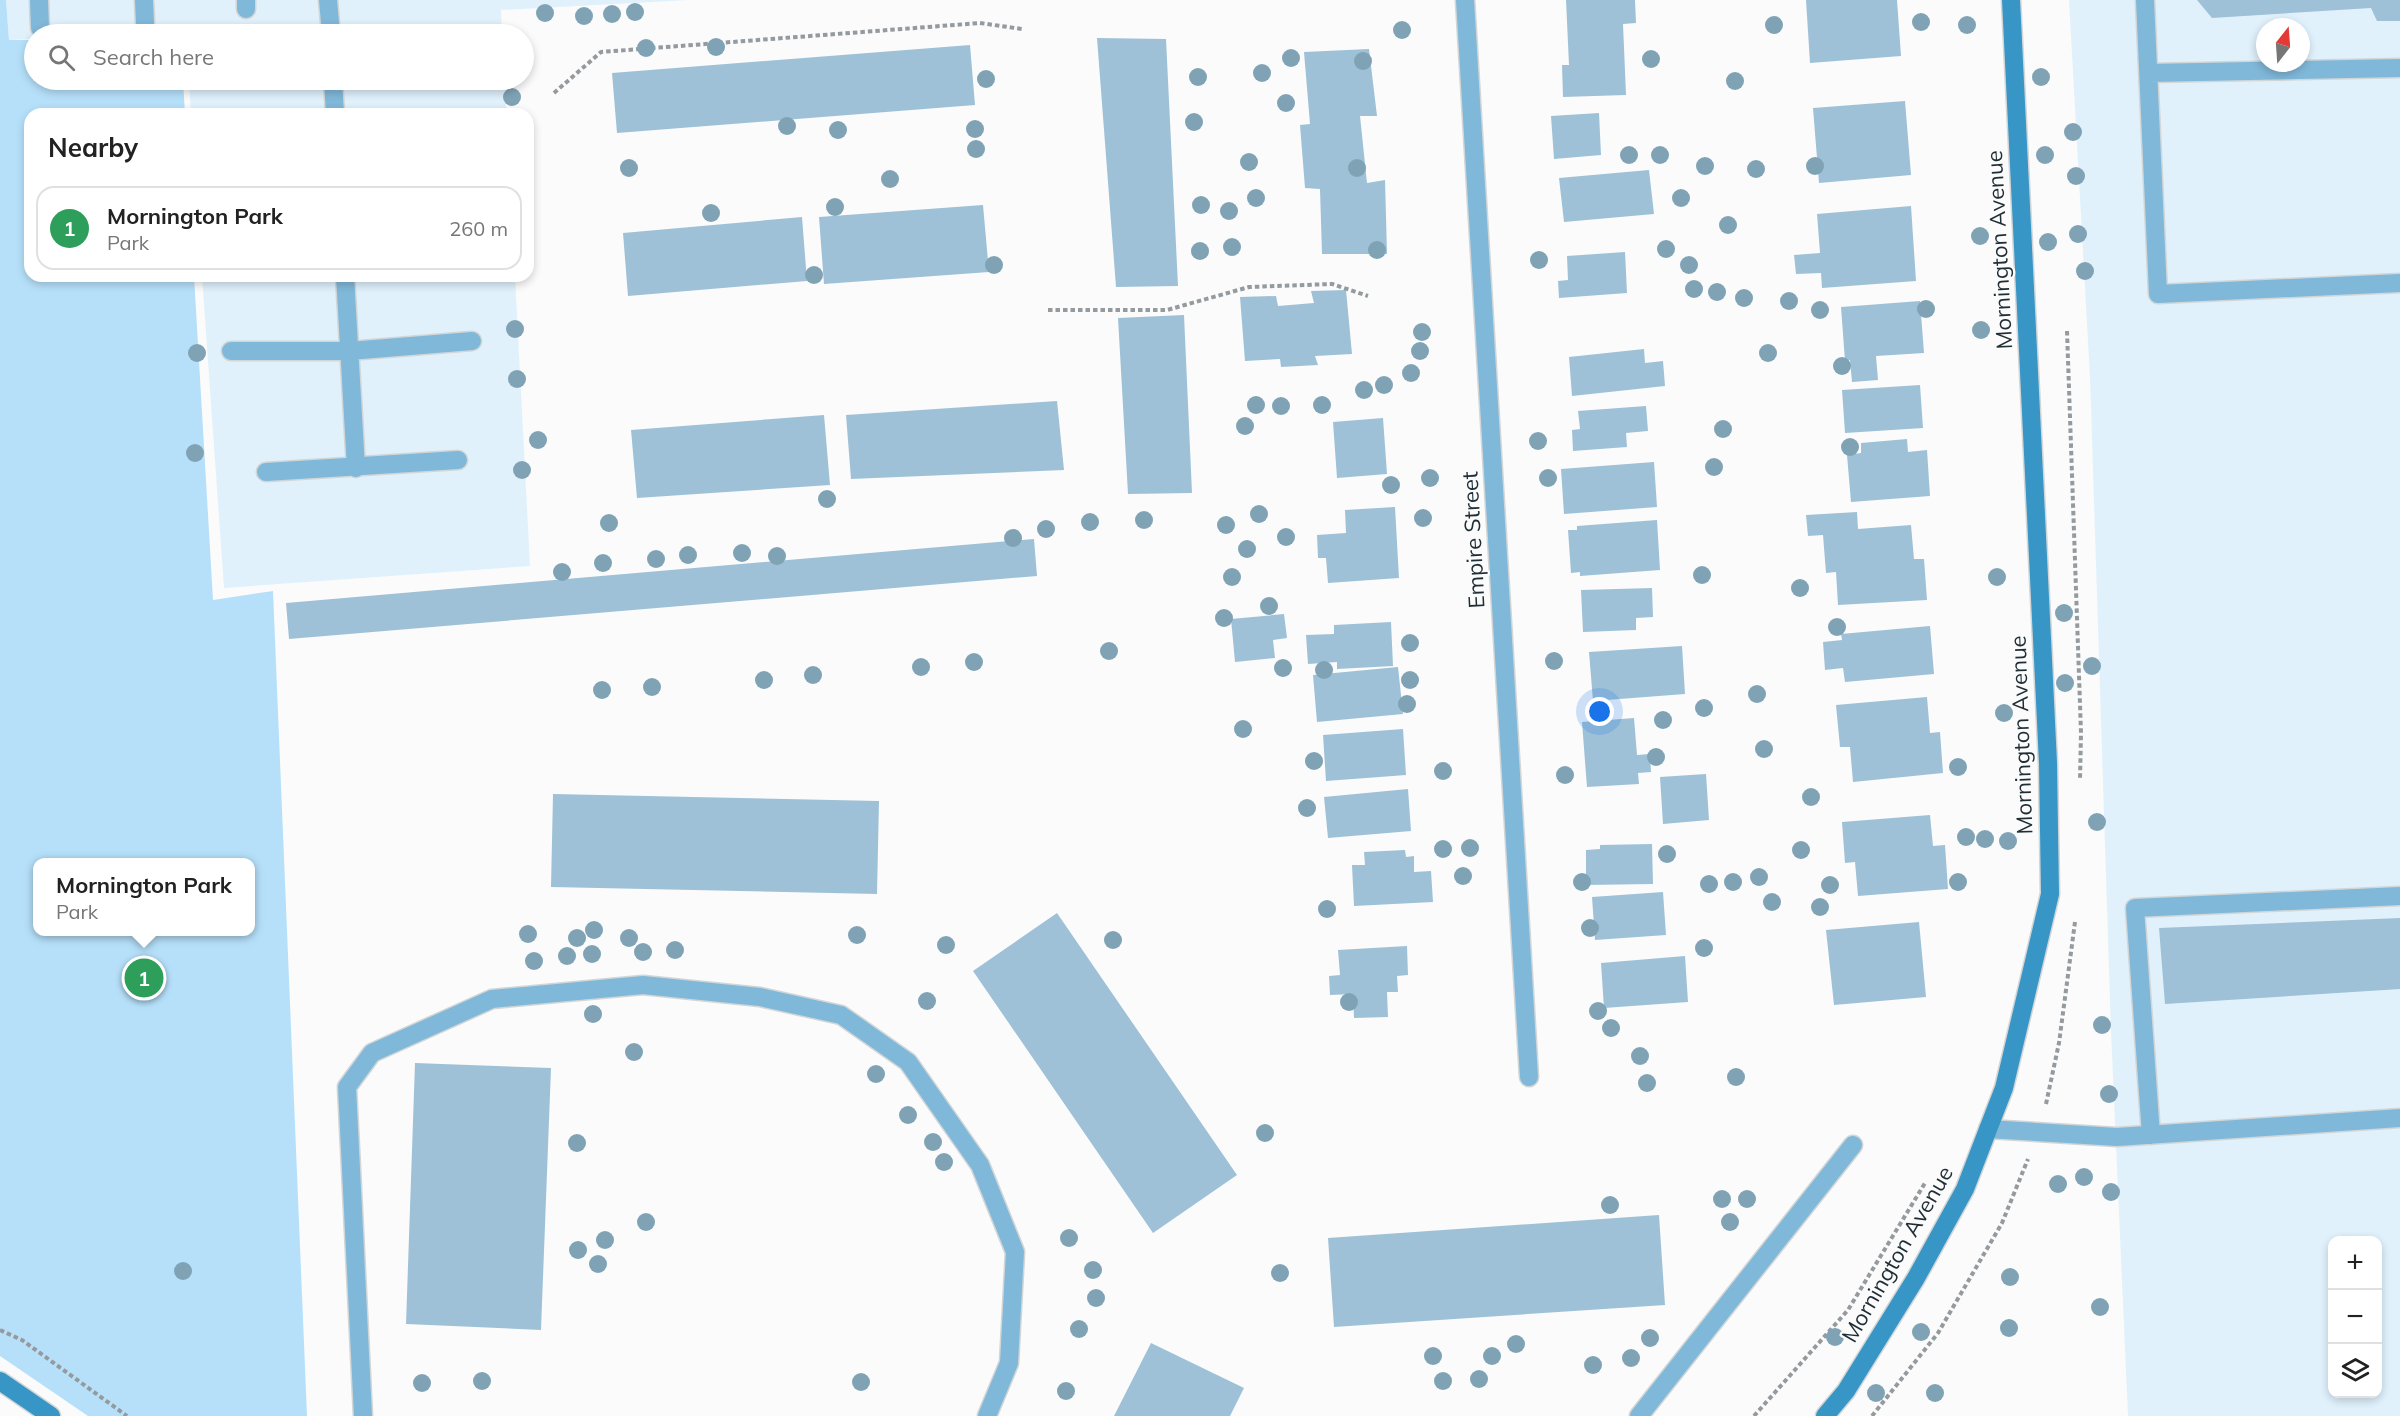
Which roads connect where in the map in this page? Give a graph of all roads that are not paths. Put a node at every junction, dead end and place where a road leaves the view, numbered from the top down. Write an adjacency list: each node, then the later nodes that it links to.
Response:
1 (39, 0): 8 (street)
2 (144, 0): 7 (street)
3 (328, 0): 9 (street)
4 (1465, 0): 23 (street, Empire Street)
5 (2011, 0): 25 (street, Mornington Avenue)
6 (2145, 0): 11 (street)
7 (145, 23)
8 (40, 24)
9 (330, 24)
10 (2400, 68): 11 (street)
11 (2149, 72): 15 (street)
12 (334, 90): 13 (street)
13 (335, 108)
14 (345, 282): 18 (street)
15 (2400, 283)
16 (472, 341): 18 (street)
17 (231, 351): 18 (street)
18 (349, 351): 20 (street)
19 (458, 460): 20 (street)
20 (356, 468): 21 (street)
21 (266, 472)
22 (2400, 896): 26 (street)
23 (1529, 1077)
24 (2400, 1119): 26 (street)
25 (1988, 1129): 26 (street); 33 (street, Mornington Avenue)
26 (2151, 1135)
27 (1853, 1145): 32 (street)
28 (0, 1381): 29 (street)
29 (51, 1416)
30 (363, 1416): 31 (street)
31 (987, 1416)
32 (1639, 1416)
33 (1825, 1416)

